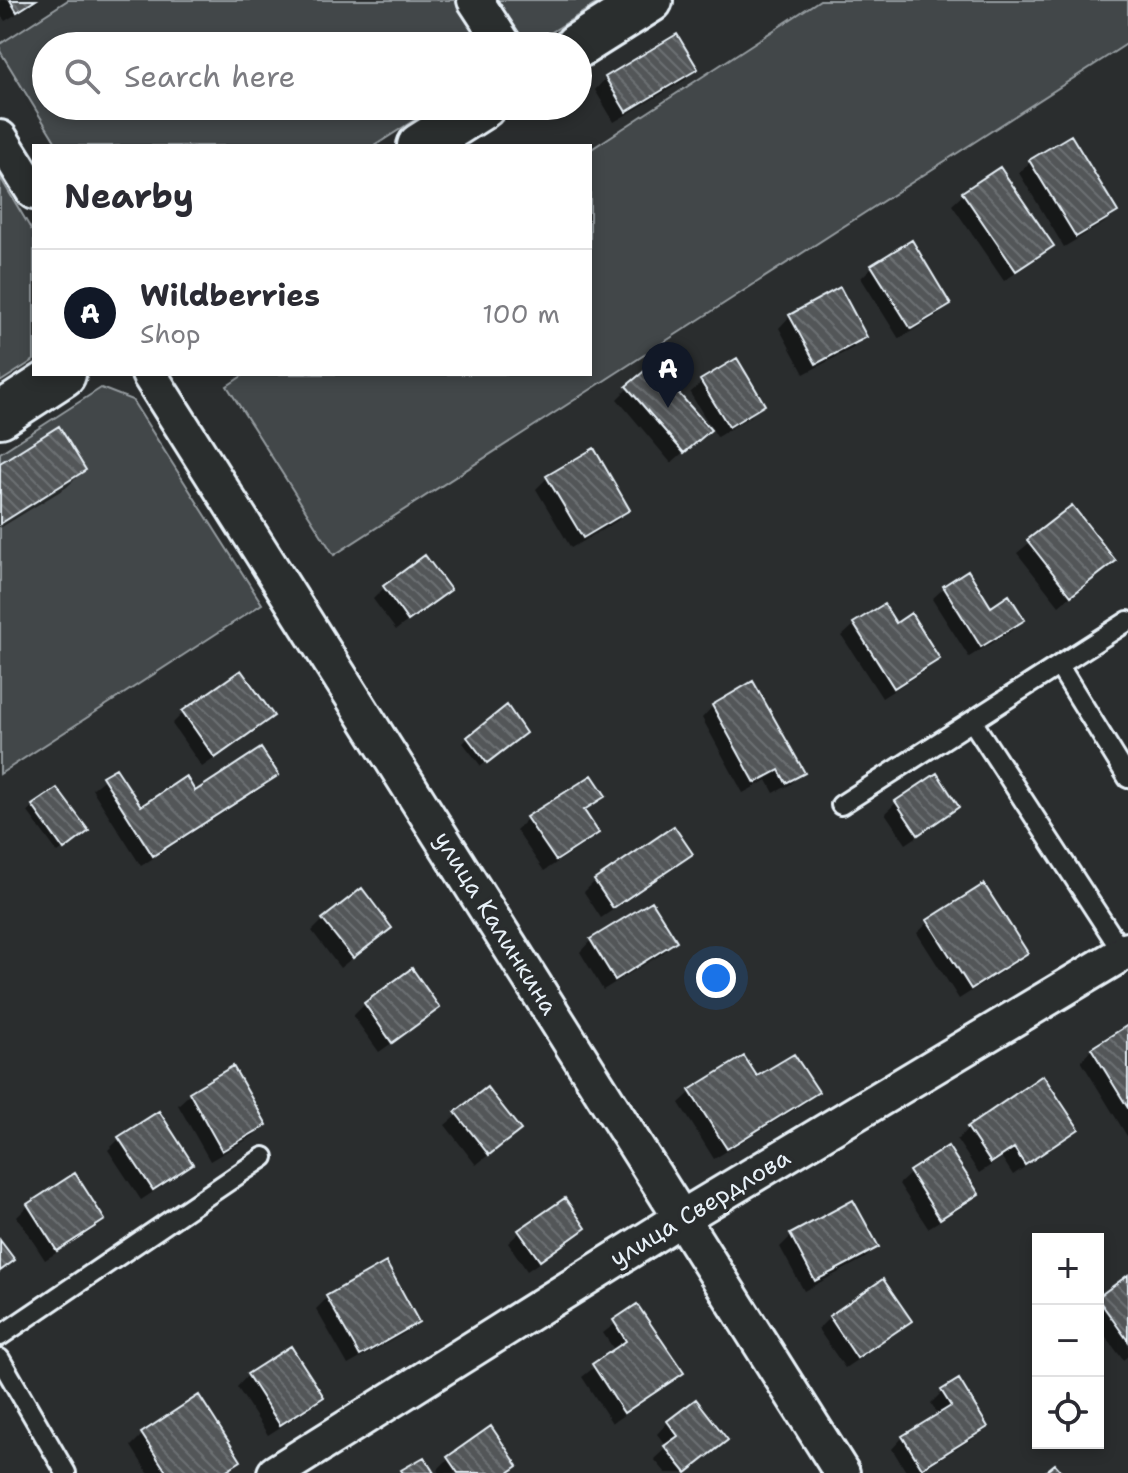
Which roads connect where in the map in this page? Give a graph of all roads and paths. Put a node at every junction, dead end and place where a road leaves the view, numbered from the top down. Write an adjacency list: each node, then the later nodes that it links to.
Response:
1 (475, 0): 3 (street)
2 (650, 0): 4 (main road)
3 (496, 32)
4 (592, 37)
5 (461, 120): 7 (main road)
6 (0, 138): 8 (street)
7 (423, 144)
8 (32, 189)
9 (60, 376): 11 (main road)
10 (150, 376): 19 (street, улица Калинкина)
11 (0, 415)
12 (1128, 621): 13 (lane)
13 (1059, 666): 14 (lane); 15 (lane)
14 (972, 721): 16 (lane); 17 (lane)
15 (1128, 778)
16 (841, 805)
17 (1126, 952): 19 (street, улица Свердлова)
18 (264, 1157): 20 (lane)
19 (683, 1217): 23 (street, улица Свердлова); 24 (street, улица Калинкина)
20 (0, 1336)
21 (0, 1359): 22 (lane)
22 (66, 1473)
23 (275, 1473)
24 (842, 1473)

